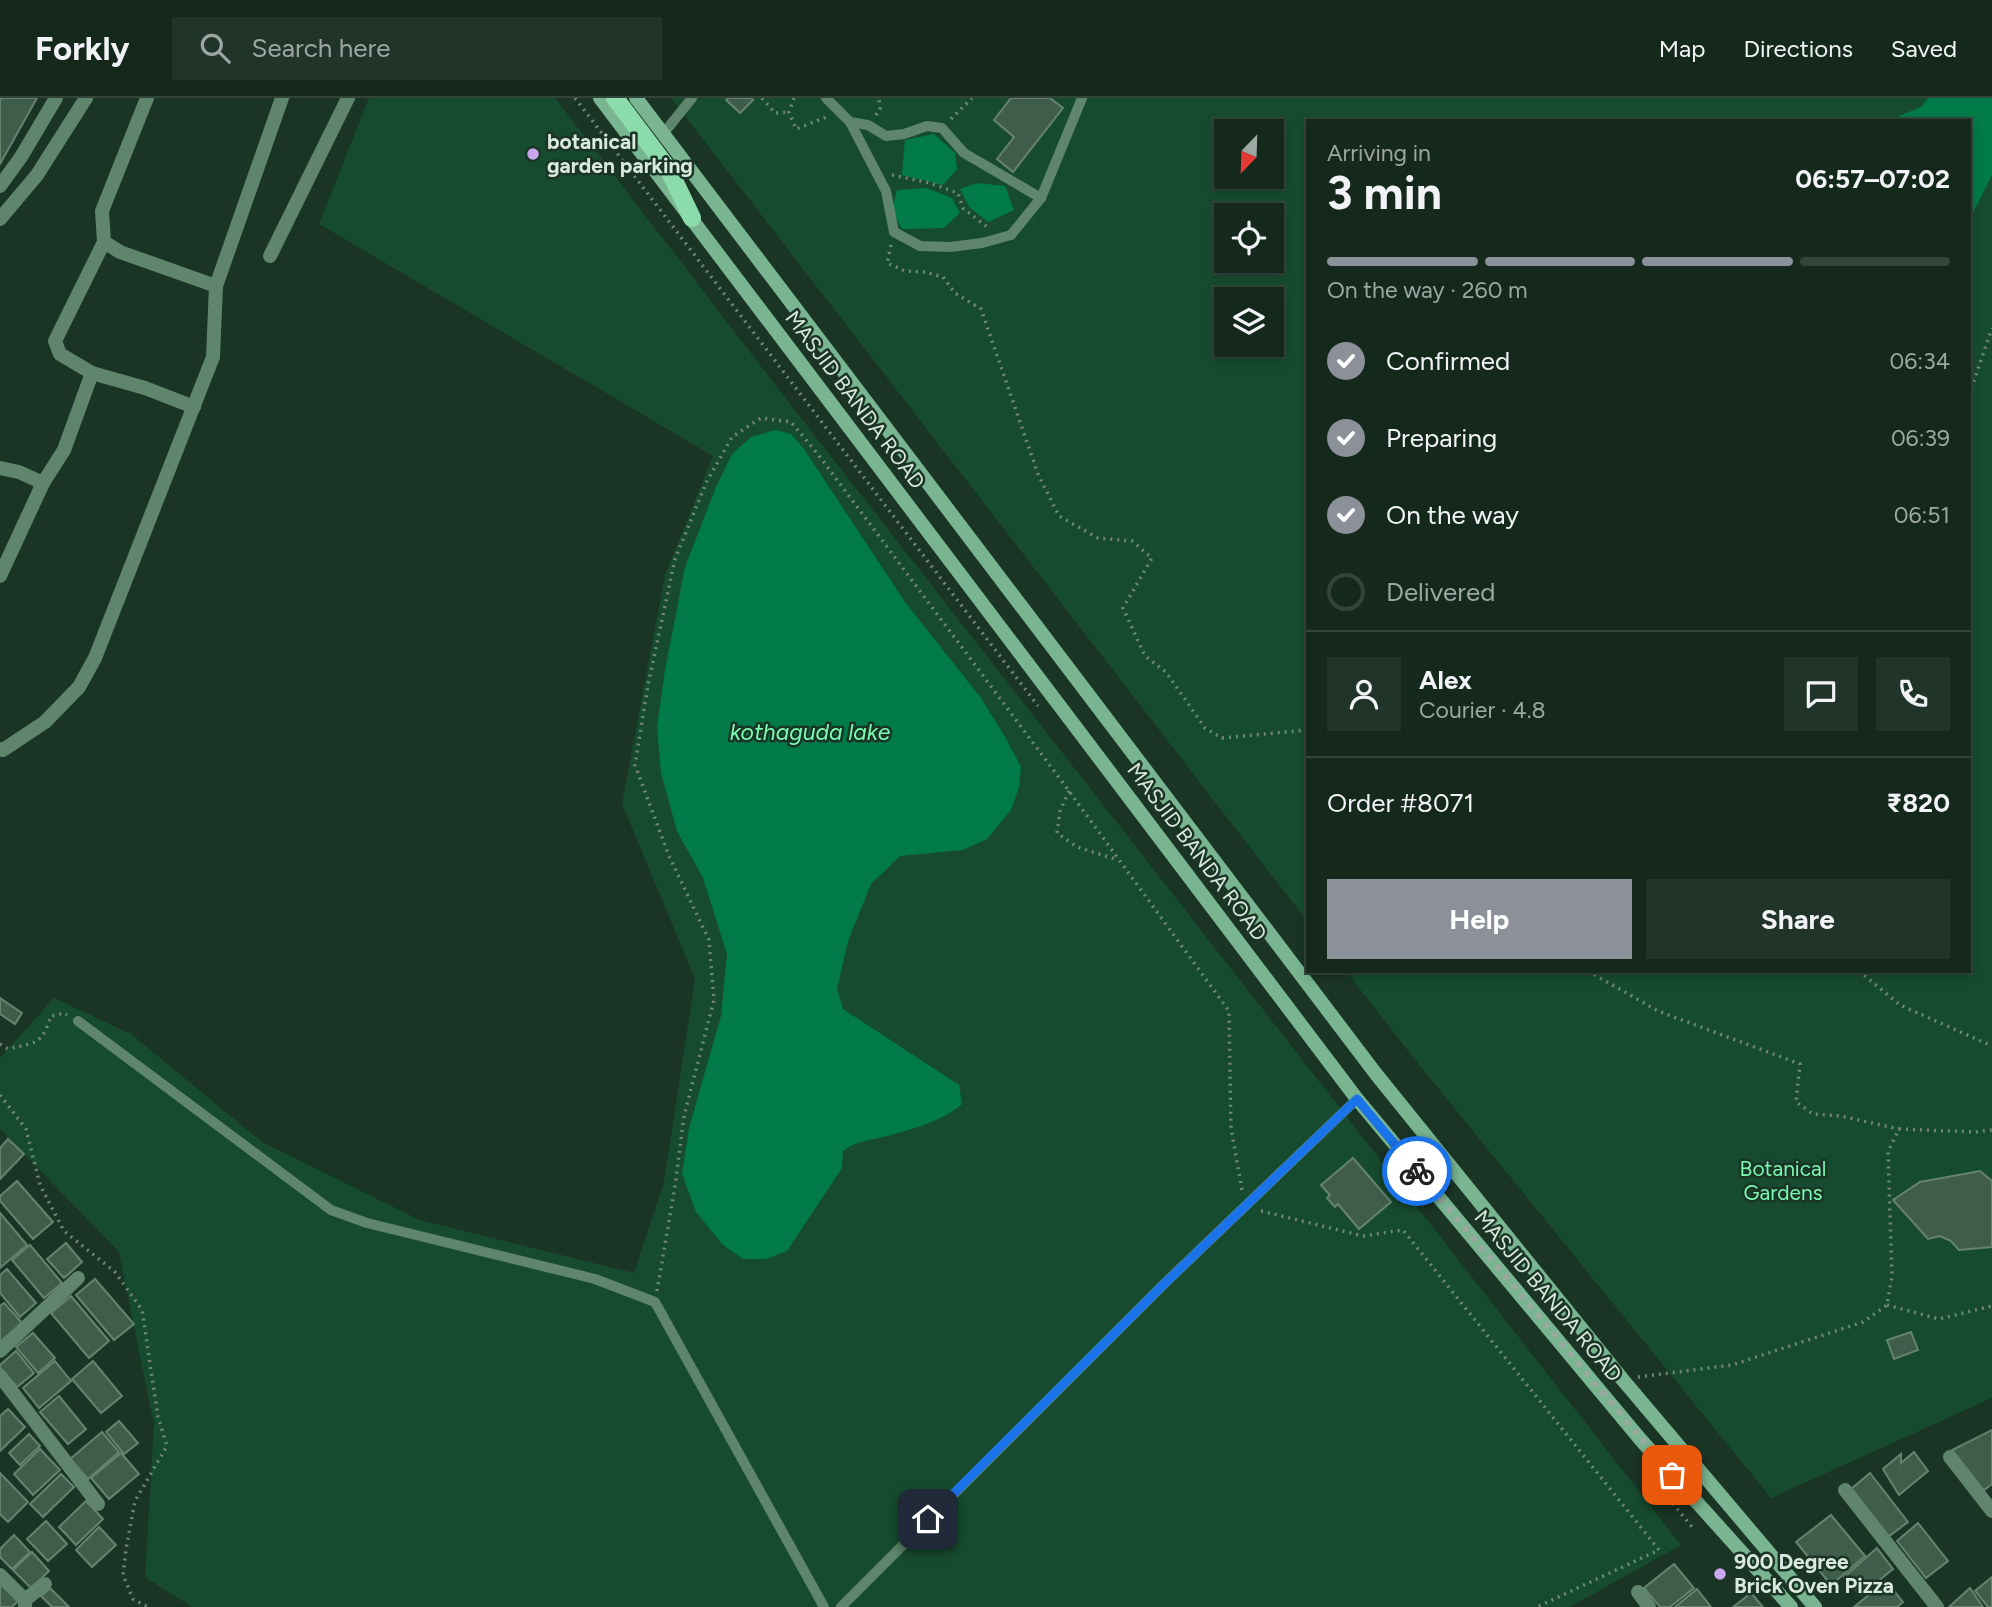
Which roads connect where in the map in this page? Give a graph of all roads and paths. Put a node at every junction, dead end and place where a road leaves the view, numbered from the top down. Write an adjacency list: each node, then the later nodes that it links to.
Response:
1 (56, 98): 21 (street)
2 (86, 98): 24 (street)
3 (147, 98): 27 (street)
4 (282, 98): 29 (street)
5 (348, 98): 28 (street)
6 (600, 98): 23 (main road, MASJID BANDA ROAD)
7 (615, 98): 23 (main road)
8 (636, 98): 19 (main road, MASJID BANDA ROAD)
9 (692, 98): 19 (lane)
10 (762, 98): 15 (path)
11 (794, 98): 15 (path)
12 (826, 98): 16 (lane)
13 (972, 98): 18 (path)
14 (1082, 98): 22 (lane)
15 (789, 112): 16 (path)
16 (840, 112): 17 (lane)
17 (850, 122): 18 (lane); 20 (lane)
18 (942, 128): 22 (lane)
19 (663, 134): 57 (main road, MASJID BANDA ROAD)
20 (876, 172): 25 (lane); 26 (path)
21 (0, 186)
22 (1041, 198): 26 (lane)
23 (692, 218): 47 (main road, MASJID BANDA ROAD)
24 (0, 219)
25 (894, 232): 26 (lane); 37 (path)
26 (1000, 238)
27 (104, 242): 29 (street); 31 (street)
28 (270, 256)
29 (216, 286): 33 (street)
30 (1992, 328): 32 (path)
31 (92, 373): 33 (street); 35 (street)
32 (1971, 389)
33 (194, 407): 38 (street)
34 (0, 468): 35 (street)
35 (43, 483): 36 (street)
36 (0, 576)
37 (1306, 730)
38 (0, 749)
39 (1069, 791): 40 (path); 40 (path); 52 (path)
40 (1117, 860): 50 (path)
41 (1592, 973): 48 (path)
42 (1861, 973): 45 (path)
43 (78, 1021): 44 (path); 52 (lane)
44 (0, 1044)
45 (1992, 1046)
46 (0, 1095): 68 (path)
47 (1357, 1099): 50 (lane); 60 (main road, MASJID BANDA ROAD)
48 (1899, 1129): 49 (path); 53 (path)
49 (1992, 1130)
50 (1245, 1206): 70 (lane); 71 (path)
51 (78, 1278): 55 (street)
52 (655, 1302): 69 (lane)
53 (1887, 1305): 54 (path); 57 (path)
54 (1992, 1306)
55 (0, 1352)
56 (0, 1376): 62 (street)
57 (1622, 1380): 59 (main road, MASJID BANDA ROAD)
58 (1950, 1457): 63 (street)
59 (1690, 1460): 60 (main road); 74 (main road, MASJID BANDA ROAD)
60 (1672, 1475): 73 (main road, MASJID BANDA ROAD)
61 (1845, 1490): 75 (street)
62 (98, 1504)
63 (1992, 1511)
64 (0, 1575): 67 (street)
65 (45, 1584): 67 (street)
66 (1638, 1592): 72 (street)
67 (25, 1604)
68 (148, 1607)
69 (824, 1607)
70 (841, 1607)
71 (1537, 1607)
72 (1649, 1607)
73 (1791, 1607)
74 (1815, 1607)
75 (1937, 1607)

